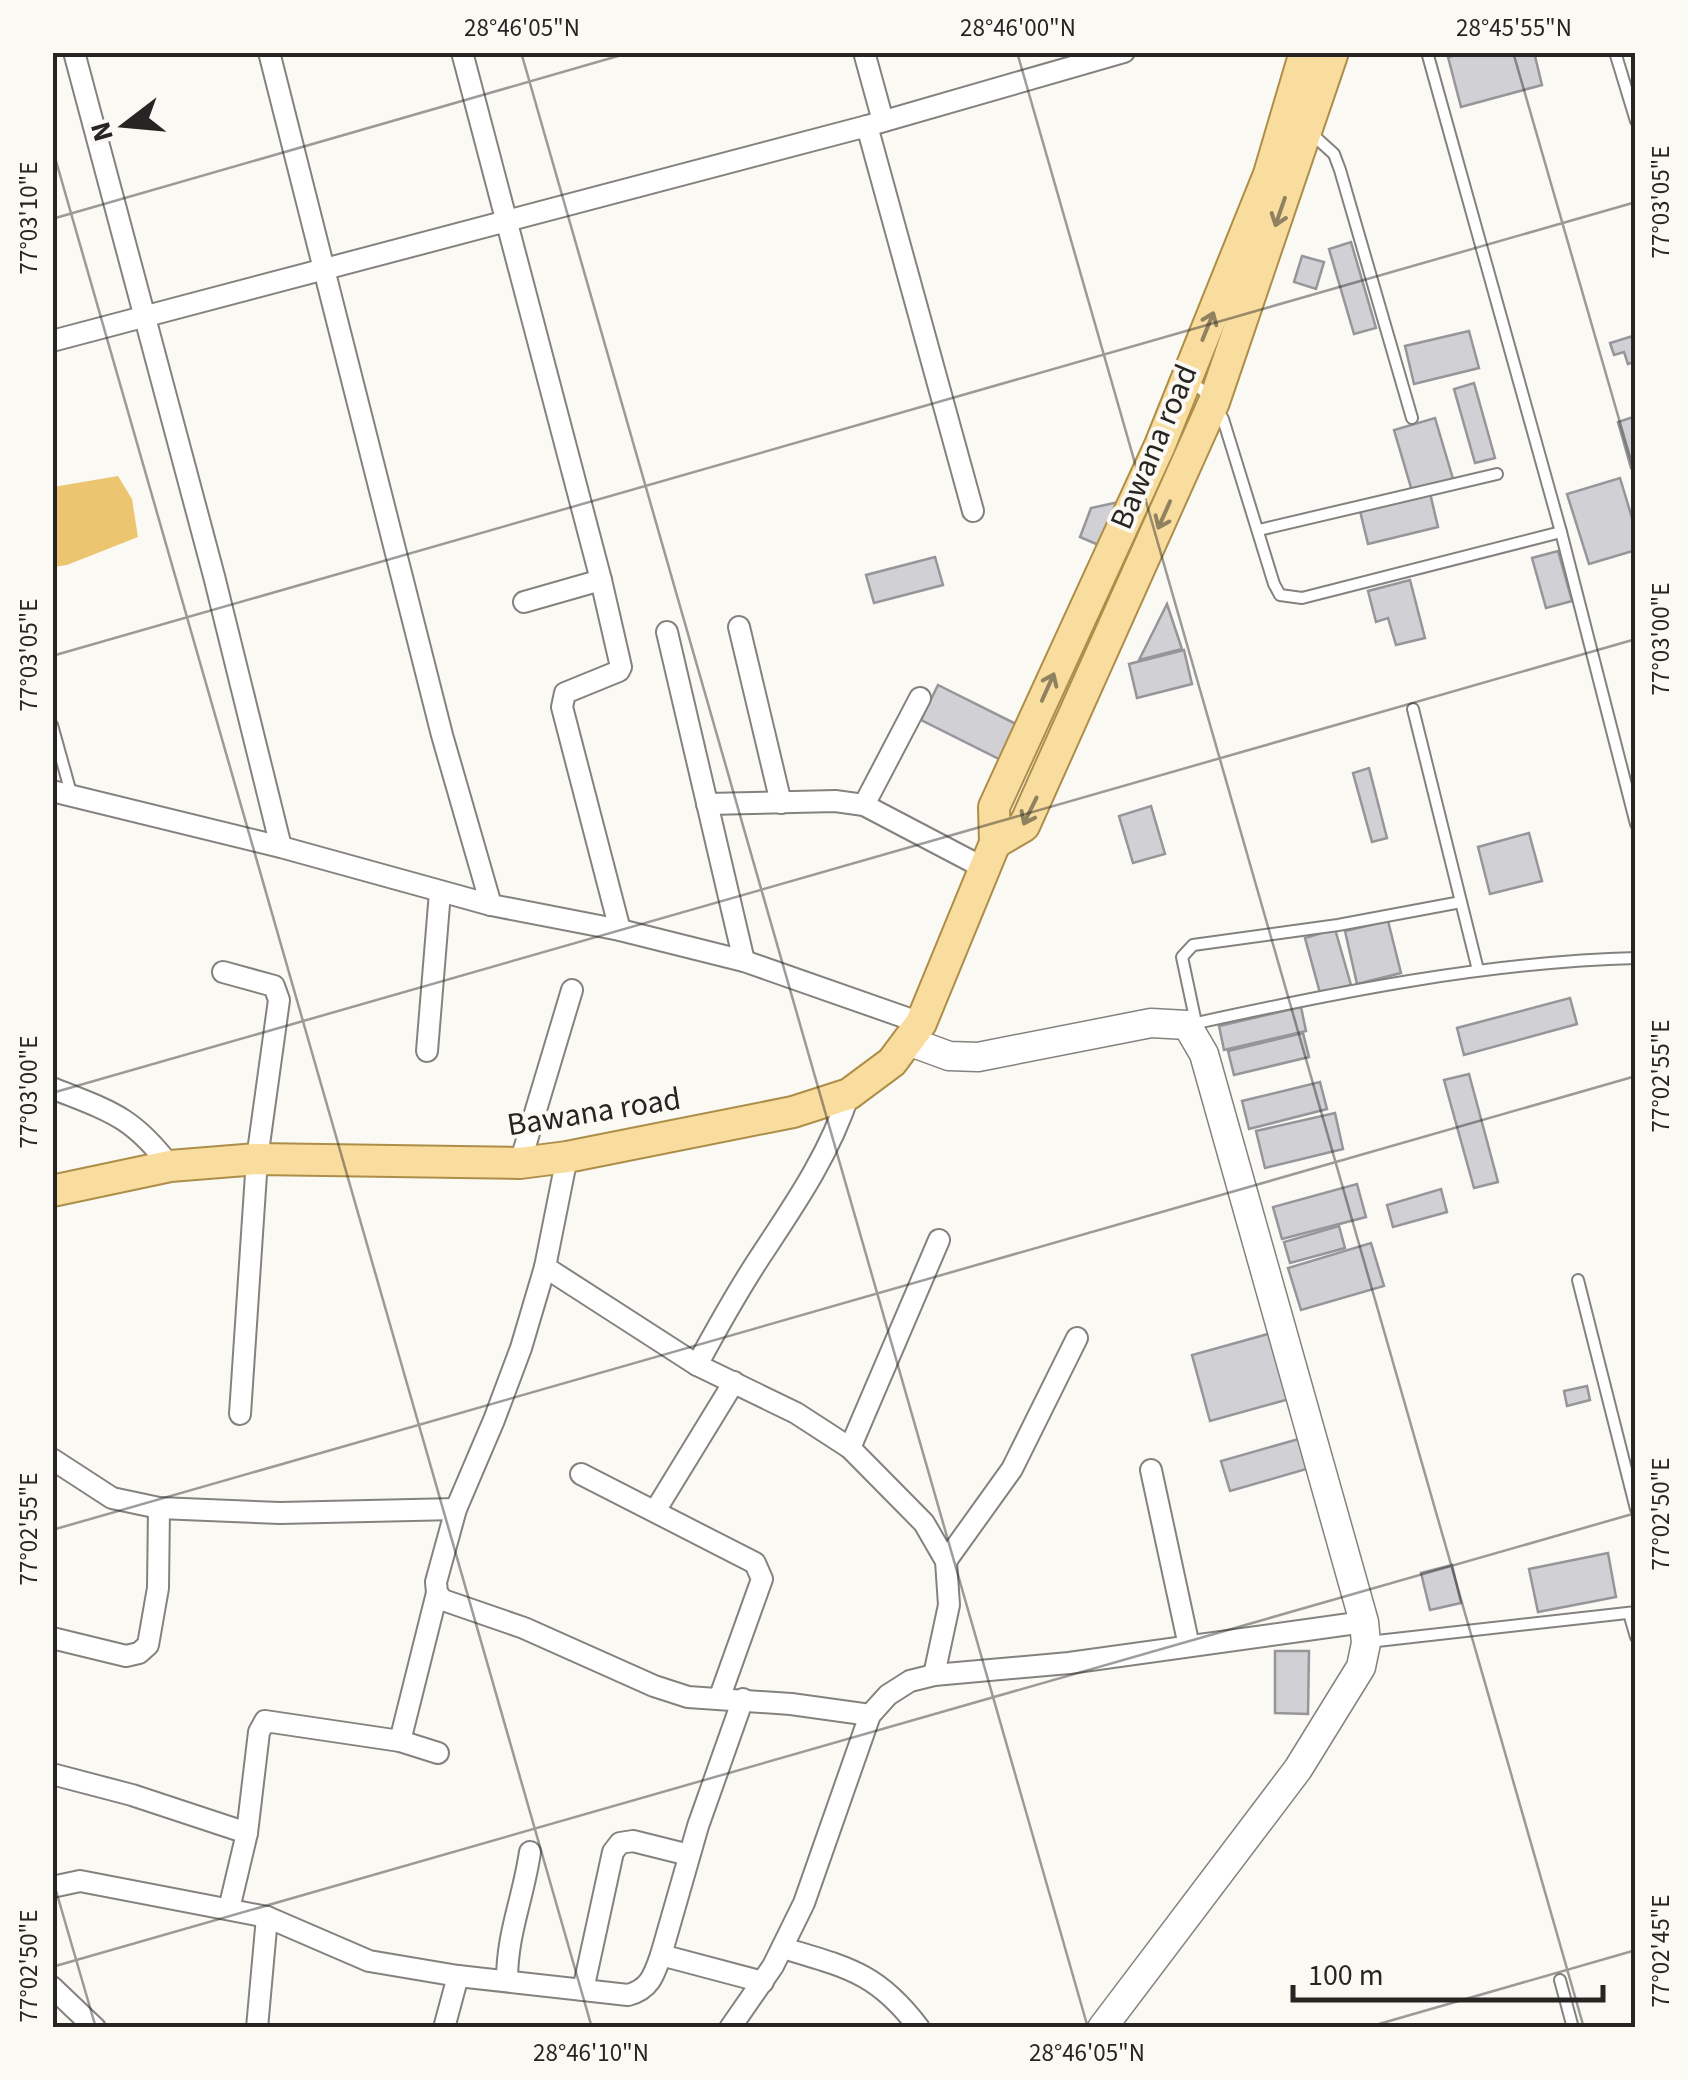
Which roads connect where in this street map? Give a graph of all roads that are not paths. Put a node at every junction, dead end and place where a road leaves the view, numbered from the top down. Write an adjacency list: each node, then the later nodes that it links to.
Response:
1 (74, 52): 16 (street)
2 (269, 52): 15 (street)
3 (462, 52): 14 (street)
4 (864, 52): 12 (street)
5 (1124, 52): 10 (street)
6 (1305, 52): 18 (main road, Bawana road, one-way to 6)
7 (1333, 52): 13 (main road, Bawana road)
8 (1427, 52): 24 (lane)
9 (1615, 52): 11 (lane)
10 (1053, 62): 12 (street)
11 (1636, 121)
12 (875, 123): 14 (street); 22 (street)
13 (1307, 130): 19 (main road, Bawana road, one-way to 19); 20 (lane)
14 (508, 222): 15 (street); 27 (street)
15 (323, 271): 16 (street); 43 (street)
16 (144, 316): 17 (street); 39 (street)
17 (52, 341)
18 (1188, 378): 19 (lane); 25 (main road, Bawana road)
19 (1214, 402): 23 (lane); 26 (main road, Bawana road, one-way to 26)
20 (1412, 418)
21 (1496, 474): 23 (lane)
22 (974, 511)
23 (1259, 530): 24 (lane)
24 (1561, 532): 38 (lane)
25 (1111, 551): 26 (main road); 40 (main road, Bawana road, one-way to 25)
26 (1140, 567): 40 (main road, Bawana road, one-way to 40)
27 (601, 580): 28 (street); 44 (street)
28 (524, 602)
29 (739, 626): 35 (street)
30 (667, 632): 36 (street)
31 (920, 698): 37 (street)
32 (1413, 708): 42 (lane)
33 (52, 726): 34 (lane)
34 (62, 792): 39 (street)
35 (781, 802): 36 (street); 37 (street)
36 (708, 804): 46 (street)
37 (864, 805): 40 (street)
38 (1636, 824)
39 (281, 847): 41 (street)
40 (991, 856): 51 (main road, Bawana road)
41 (440, 892): 43 (street); 52 (street)
42 (1461, 902): 47 (lane); 50 (lane)
43 (491, 905): 44 (street)
44 (620, 930): 46 (street)
45 (1636, 958): 47 (lane)
46 (744, 960): 51 (street)
47 (1478, 970): 50 (lane)
48 (223, 972): 56 (street)
49 (572, 990): 57 (street)
50 (1191, 1024): 51 (street); 78 (street)
51 (914, 1032): 54 (main road, Bawana road)
52 (427, 1051)
53 (52, 1088): 58 (street)
54 (849, 1094): 55 (main road, Bawana road); 64 (street)
55 (567, 1158): 57 (main road, Bawana road); 61 (street)
56 (257, 1159): 57 (main road, Bawana road); 58 (main road, Bawana road); 66 (street)
57 (520, 1164)
58 (170, 1166): 59 (main road, Bawana road)
59 (52, 1191)
60 (938, 1240): 67 (street)
61 (545, 1267): 64 (street); 73 (street)
62 (1578, 1280): 72 (lane)
63 (1077, 1338): 75 (street)
64 (698, 1364): 65 (street)
65 (734, 1382): 67 (street); 74 (street)
66 (240, 1414)
67 (850, 1448): 75 (street)
68 (52, 1459): 71 (street)
69 (1150, 1470): 81 (street)
70 (580, 1474): 74 (street)
71 (160, 1508): 73 (street); 80 (street)
72 (1636, 1508)
73 (456, 1510): 76 (street)
74 (655, 1512): 83 (street)
75 (946, 1560): 82 (street)
76 (437, 1593): 83 (street); 86 (street)
77 (1632, 1612): 78 (lane); 79 (lane)
78 (1365, 1632): 81 (street); 108 (street)
79 (1636, 1637)
80 (52, 1638)
81 (1189, 1646): 82 (street)
82 (934, 1675): 85 (street)
83 (719, 1698): 84 (street)
84 (743, 1699): 85 (street); 91 (street)
85 (870, 1714): 95 (street)
86 (400, 1741): 87 (street); 89 (street)
87 (438, 1752)
88 (52, 1774): 89 (street)
89 (247, 1833): 93 (street)
90 (530, 1852): 99 (street)
91 (690, 1855): 96 (street); 102 (street)
92 (52, 1886): 93 (street)
93 (229, 1909): 94 (street)
94 (267, 1917): 97 (street); 104 (street)
95 (783, 1948): 100 (street); 107 (street)
96 (661, 1955): 100 (street); 102 (street)
97 (458, 1976): 99 (street); 105 (street)
98 (1560, 1980): 109 (lane)
99 (507, 1981): 102 (street)
100 (763, 1982): 106 (street)
101 (52, 1988): 103 (street)
102 (583, 1990)
103 (95, 2028)
104 (257, 2028)
105 (444, 2028)
106 (730, 2028)
107 (918, 2028)
108 (1102, 2028)
109 (1573, 2028)

